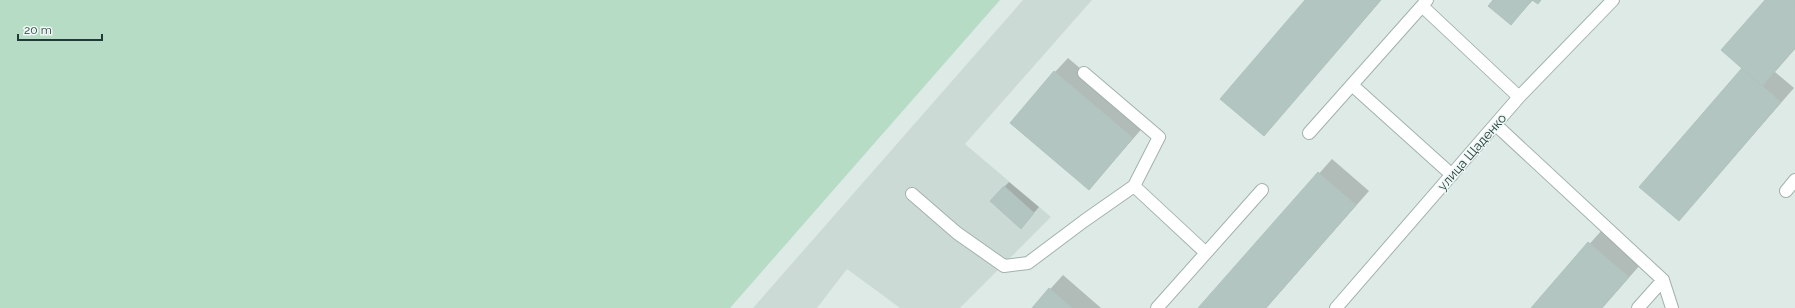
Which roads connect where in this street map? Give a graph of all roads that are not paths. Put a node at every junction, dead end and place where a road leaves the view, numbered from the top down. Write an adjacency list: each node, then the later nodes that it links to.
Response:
1 (1613, 0): 5 (street, улица Щаденко)
2 (1424, 3): 4 (street); 5 (street)
3 (1084, 73): 10 (street)
4 (1352, 85): 7 (street); 8 (street)
5 (1519, 97): 6 (street, улица Щаденко)
6 (1496, 125): 8 (street, улица Щаденко); 15 (street)
7 (1309, 133)
8 (1452, 175): 17 (street, улица Щаденко)
9 (1795, 180): 12 (street)
10 (1134, 186): 13 (street); 14 (street)
11 (1262, 190): 14 (street)
12 (1786, 192)
13 (912, 194)
14 (1206, 253): 16 (street)
15 (1663, 280): 18 (street); 19 (street)
16 (1157, 308)
17 (1336, 308)
18 (1638, 308)
19 (1672, 308)

